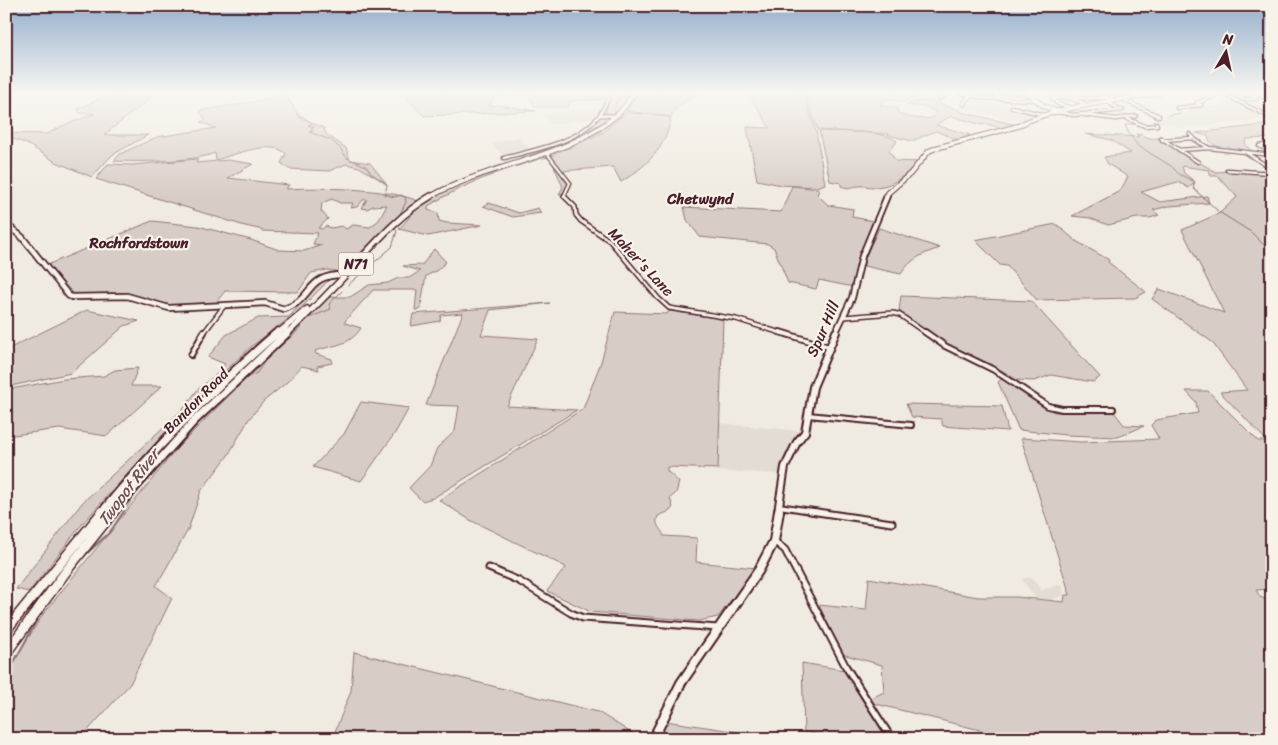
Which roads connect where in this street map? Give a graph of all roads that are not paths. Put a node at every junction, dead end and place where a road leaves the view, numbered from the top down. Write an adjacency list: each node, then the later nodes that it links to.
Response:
1 (584, 128): 11 (street)
2 (597, 128): 9 (main road, Bandon Road / N71)
3 (1008, 128): 23 (street, Spur Hill)
4 (1272, 144): 8 (street)
5 (1209, 148): 6 (street); 6 (street); 7 (street)
6 (1179, 150): 14 (street)
7 (1243, 151): 10 (street); 15 (street)
8 (1272, 151)
9 (546, 152): 13 (main road, Bandon Road / N71); 18 (street, Maher's Lane)
10 (1272, 155)
11 (513, 156): 12 (street); 13 (street)
12 (504, 158)
13 (521, 161): 20 (main road, Bandon Road / N71)
14 (1198, 162)
15 (1272, 169)
16 (1227, 170): 17 (street)
17 (1272, 173)
18 (573, 206): 24 (street, Maher's Lane)
19 (6, 229): 22 (street)
20 (345, 275): 21 (main road, Bandon Road / N71); 22 (street)
21 (324, 297): 34 (main road, Bandon Road / N71); 35 (main road, Bandon Road / N71)
22 (224, 306): 25 (street)
23 (844, 317): 24 (street, Spur Hill); 26 (street)
24 (829, 347): 27 (street, Spur Hill)
25 (191, 355)
26 (1113, 409)
27 (808, 415): 28 (street); 29 (street, Spur Hill)
28 (911, 425)
29 (779, 506): 30 (street); 31 (street, Spur Hill)
30 (892, 523)
31 (774, 541): 33 (street, Spur Hill); 37 (street)
32 (489, 568): 33 (street)
33 (718, 628): 36 (street, Spur Hill)
34 (6, 630)
35 (6, 653)
36 (653, 739)
37 (892, 739)

